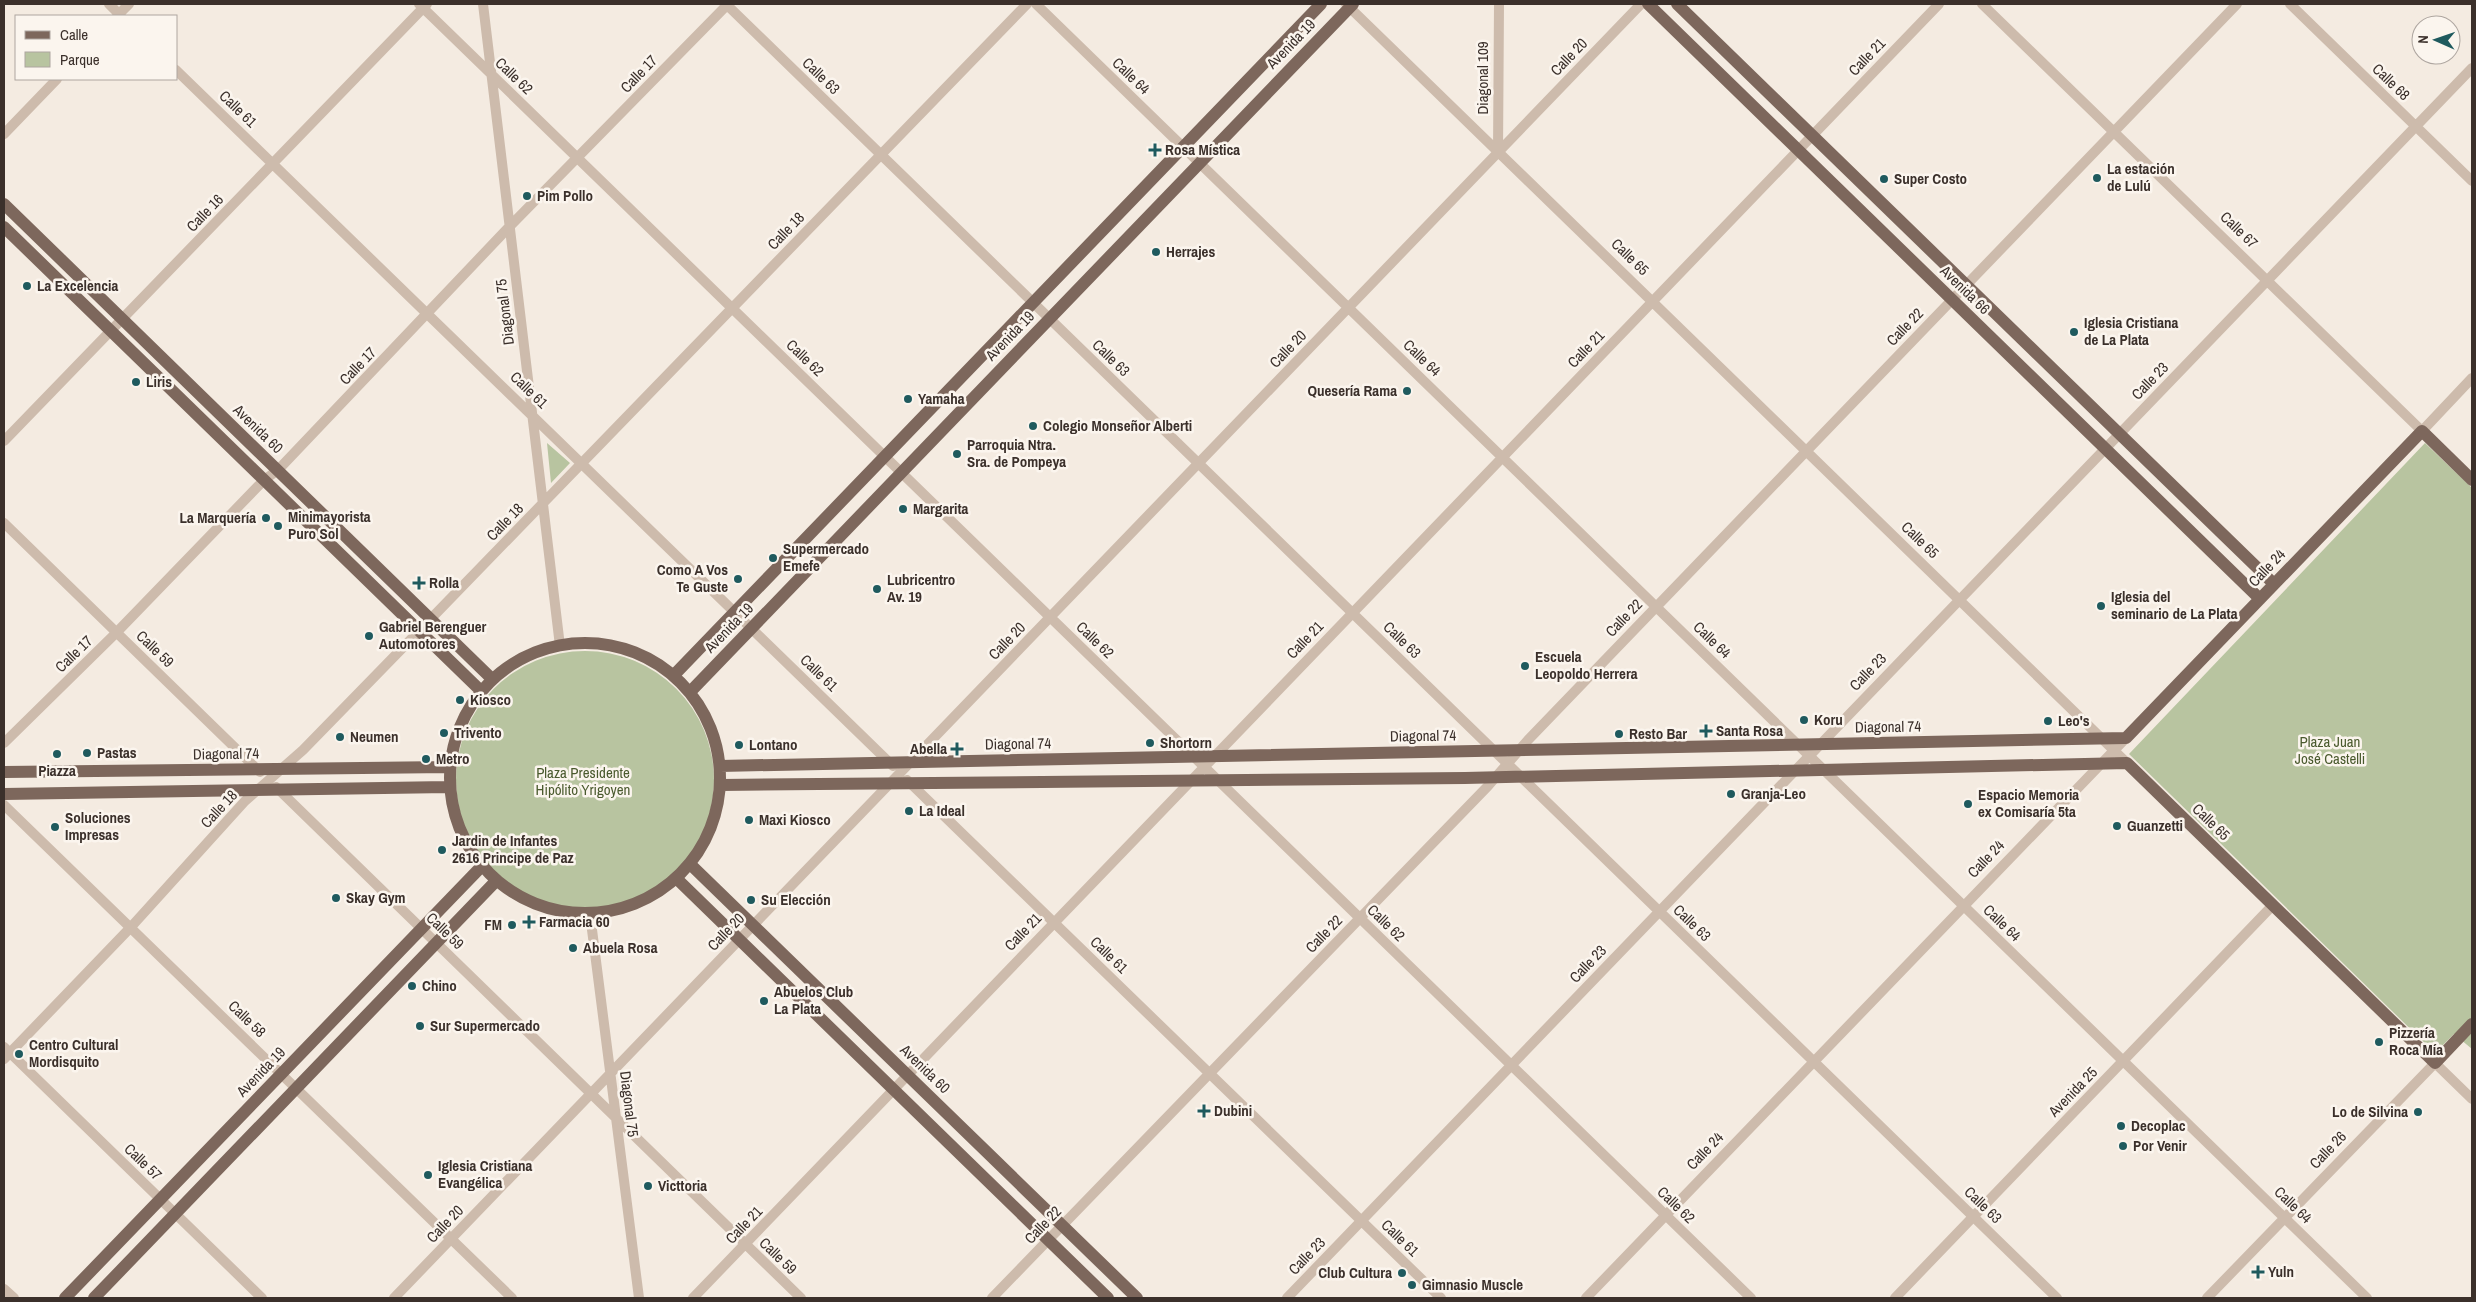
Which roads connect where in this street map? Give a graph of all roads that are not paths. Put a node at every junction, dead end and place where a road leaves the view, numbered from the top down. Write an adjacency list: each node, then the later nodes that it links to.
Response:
1 (108, 4): 18 (street)
2 (129, 4): 18 (street)
3 (484, 4): 21 (street, Diagonal 75)
4 (727, 4): 30 (street, Calle 63); 31 (street, Calle 17)
5 (1027, 4): 30 (street, Calle 18)
6 (1036, 4): 27 (street, Calle 64)
7 (1321, 4): 27 (main road, Avenida 19)
8 (1498, 4): 29 (street, Diagonal 109)
9 (1641, 4): 29 (street, Calle 20)
10 (1648, 4): 28 (main road, Avenida 66)
11 (1677, 4): 26 (main road, Avenida 66)
12 (1939, 4): 26 (street, Calle 21)
13 (1982, 4): 24 (street, Calle 67)
14 (2237, 4): 24 (street, Calle 22)
15 (2290, 4): 23 (street, Calle 68)
16 (424, 5): 21 (street, Calle 62); 33 (street, Calle 16)
17 (1349, 5): 29 (street, Calle 65); 32 (main road, Avenida 19)
18 (119, 15)
19 (2472, 68): 23 (street, Calle 23)
20 (178, 72): 33 (street, Calle 61)
21 (492, 77): 31 (street, Calle 62); 36 (street, Diagonal 75)
22 (56, 80): 25 (street)
23 (2416, 126): 34 (street, Calle 68); 38 (street, Calle 23)
24 (2114, 132): 38 (street, Calle 67); 39 (street, Calle 22)
25 (4, 134)
26 (1812, 135): 28 (street, Calle 21); 39 (main road, Avenida 66)
27 (1183, 147): 32 (street, Calle 64); 42 (main road, Avenida 19)
28 (1798, 150): 40 (main road, Avenida 66); 41 (street, Calle 21)
29 (1498, 152): 41 (street, Calle 65); 44 (street, Calle 20)
30 (881, 155): 42 (street, Calle 63); 43 (street, Calle 18)
31 (578, 158): 36 (street, Calle 17); 43 (street, Calle 62)
32 (1200, 163): 44 (street, Calle 64); 46 (main road, Avenida 19)
33 (273, 164): 45 (street, Calle 61); 47 (street, Calle 16)
34 (2472, 181)
35 (4, 204): 47 (main road, Avenida 60)
36 (510, 226): 45 (street, Calle 17); 50 (street, Diagonal 75)
37 (4, 227): 48 (main road)
38 (2267, 281): 51 (street, Calle 67); 52 (street, Calle 23)
39 (1966, 285): 40 (street, Calle 22); 52 (main road, Avenida 66)
40 (1952, 299): 54 (main road, Avenida 66); 55 (street, Calle 22)
41 (1652, 301): 55 (street, Calle 65); 57 (street, Calle 21)
42 (1033, 303): 46 (street, Calle 63); 56 (main road, Avenida 19)
43 (732, 308): 56 (street, Calle 62); 58 (street, Calle 18)
44 (1348, 308): 57 (street, Calle 64); 59 (street, Calle 20)
45 (428, 314): 50 (street, Calle 61); 60 (street, Calle 17)
46 (1050, 319): 59 (street, Calle 63); 61 (main road, Avenida 19)
47 (123, 320): 48 (street, Calle 16); 60 (main road, Avenida 60)
48 (110, 331): 53 (street, Calle 16); 62 (main road)
49 (2472, 378): 51 (street, Calle 24)
50 (532, 414): 58 (street, Calle 61); 64 (street, Diagonal 75)
51 (2422, 431): 63 (main road, Calle 67); 66 (main road, Calle 24)
52 (2119, 434): 54 (street, Calle 23); 66 (main road, Avenida 66)
53 (4, 441)
54 (2105, 448): 67 (main road, Avenida 66); 68 (street, Calle 23)
55 (1806, 451): 68 (street, Calle 65); 69 (street, Calle 22)
56 (885, 456): 61 (street, Calle 62); 70 (main road, Avenida 19)
57 (1502, 457): 69 (street, Calle 64); 71 (street, Calle 21)
58 (582, 463): 64 (street, Calle 18); 70 (street, Calle 61)
59 (1198, 463): 71 (street, Calle 63); 72 (street, Calle 20)
60 (278, 470): 62 (street, Calle 17); 73 (main road, Avenida 60)
61 (901, 472): 72 (street, Calle 62); 74 (main road, Avenida 19)
62 (264, 480): 75 (main road); 76 (street, Calle 17)
63 (2472, 480)
64 (543, 504): 73 (street, Calle 18); 77 (street, Diagonal 75)
65 (4, 524): 76 (street, Calle 59)
66 (2274, 584): 67 (main road, Calle 24)
67 (2260, 599): 82 (main road, Calle 24)
68 (1959, 600): 83 (street, Calle 65); 85 (street, Calle 23)
69 (1656, 607): 86 (street, Calle 64); 89 (street, Calle 22)
70 (735, 612): 74 (street, Calle 61); 78 (main road, Avenida 19)
71 (1352, 613): 88 (street, Calle 63); 92 (street, Calle 21)
72 (1050, 617): 91 (street, Calle 62); 94 (street, Calle 20)
73 (431, 619): 75 (street, Calle 18); 79 (main road, Avenida 60)
74 (751, 628): 81 (main road, Avenida 19); 93 (street, Calle 61)
75 (419, 631): 80 (main road); 101 (street, Calle 18)
76 (116, 633): 84 (street, Calle 17); 104 (street, Calle 59)
77 (560, 646): 78 (main road); 79 (main road)
78 (675, 674): 81 (main road)
79 (490, 677): 80 (main road)
80 (479, 689): 99 (main road)
81 (691, 691): 98 (main road)
82 (2126, 738): 83 (main road, Diagonal 74); 87 (street, Calle 24)
83 (2103, 740): 85 (main road, Diagonal 74); 87 (street, Calle 65)
84 (4, 743)
85 (1819, 745): 86 (main road, Diagonal 74); 90 (street, Calle 23)
86 (1799, 746): 89 (main road, Diagonal 74); 90 (street, Calle 64)
87 (2114, 750): 95 (street, Calle 24); 96 (street, Calle 65)
88 (1496, 751): 89 (main road, Diagonal 74); 92 (main road, Diagonal 74); 97 (street, Calle 63)
89 (1518, 751): 97 (street, Calle 22)
90 (1809, 756): 102 (street, Calle 23); 103 (street, Calle 64)
91 (1194, 757): 92 (main road, Diagonal 74); 94 (main road, Diagonal 74); 100 (street, Calle 62)
92 (1214, 757): 100 (street, Calle 21)
93 (890, 763): 94 (main road, Diagonal 74); 98 (main road, Diagonal 74); 106 (street, Calle 61)
94 (910, 763): 106 (street, Calle 20)
95 (2102, 763): 96 (main road); 103 (main road); 124 (street, Calle 24)
96 (2127, 763): 125 (main road, Calle 65)
97 (1507, 764): 107 (street, Calle 63); 108 (street, Calle 22)
98 (720, 766): 114 (main road)
99 (448, 767): 101 (main road, Diagonal 74); 115 (main road)
100 (1204, 768): 109 (street, Calle 21); 110 (street, Calle 62)
101 (282, 769): 104 (main road, Diagonal 74); 111 (street, Calle 18)
102 (1797, 769): 103 (main road); 107 (main road); 126 (street, Calle 23)
103 (1822, 769): 124 (street, Calle 64)
104 (257, 770): 105 (main road, Diagonal 74); 111 (street, Calle 59)
105 (4, 772)
106 (900, 773): 112 (street, Calle 20); 113 (street, Calle 61)
107 (1519, 775): 108 (main road); 126 (street, Calle 63)
108 (1497, 776): 110 (main road); 128 (street, Calle 22)
109 (1193, 779): 110 (main road); 113 (main road); 129 (street, Calle 21)
110 (1215, 779): 128 (street, Calle 62)
111 (269, 780): 116 (street, Calle 18); 117 (street, Calle 59)
112 (890, 783): 113 (main road); 114 (main road); 130 (street, Calle 20)
113 (910, 783): 129 (street, Calle 61)
114 (721, 785): 120 (main road)
115 (448, 787): 117 (main road); 121 (main road)
116 (258, 789): 117 (main road); 118 (main road); 131 (street, Calle 18)
117 (278, 789): 132 (street, Calle 59)
118 (4, 794)
119 (4, 804): 131 (street, Calle 58)
120 (690, 864): 122 (main road); 130 (main road, Avenida 60)
121 (480, 868): 123 (main road); 132 (main road, Avenida 19)
122 (676, 878): 127 (main road); 133 (main road)
123 (496, 881): 127 (main road); 134 (main road)
124 (1964, 906): 137 (street, Calle 64); 138 (street, Calle 24)
125 (2273, 906): 137 (street, Avenida 25); 139 (main road, Calle 65)
126 (1659, 911): 138 (street, Calle 63); 140 (street, Calle 23)
127 (590, 914): 141 (street, Diagonal 75)
128 (1360, 918): 140 (street, Calle 62); 144 (street, Calle 22)
129 (1054, 922): 143 (street, Calle 21); 144 (street, Calle 61)
130 (754, 925): 133 (street, Calle 20); 143 (main road, Avenida 60)
131 (131, 928): 136 (street, Calle 18); 142 (street, Calle 58)
132 (421, 929): 134 (street, Calle 59); 142 (main road, Avenida 19)
133 (740, 940): 141 (street, Calle 20); 146 (main road)
134 (436, 944): 145 (main road); 147 (street, Calle 59)
135 (2472, 1024): 139 (main road, Calle 26)
136 (6, 1053): 150 (street, Calle 57)
137 (2123, 1061): 153 (street, Avenida 25); 154 (street, Calle 64)
138 (1814, 1062): 152 (street, Calle 24); 153 (street, Calle 63)
139 (2435, 1062): 148 (street, Calle 65); 154 (street, Calle 26)
140 (1511, 1065): 152 (street, Calle 62); 155 (street, Calle 23)
141 (610, 1073): 147 (street, Calle 20); 149 (street, Diagonal 75)
142 (282, 1074): 145 (street, Calle 58); 150 (main road, Avenida 19)
143 (907, 1074): 146 (street, Calle 21); 156 (main road, Avenida 60)
144 (1210, 1074): 155 (street, Calle 61); 156 (street, Calle 22)
145 (296, 1088): 151 (main road); 157 (street, Calle 58)
146 (894, 1091): 158 (main road); 159 (street, Calle 21)
147 (591, 1094): 149 (street, Calle 59); 157 (street, Calle 20)
148 (2472, 1099)
149 (616, 1118): 159 (street, Calle 59); 167 (street, Diagonal 75)
150 (160, 1200): 151 (street, Calle 57); 162 (main road, Avenida 19)
151 (176, 1214): 163 (main road); 164 (street, Calle 57)
152 (1666, 1216): 175 (street, Calle 24); 176 (street, Calle 62)
153 (1973, 1217): 177 (street, Avenida 25); 178 (street, Calle 63)
154 (2284, 1218): 179 (street, Calle 26); 180 (street, Calle 64)
155 (1361, 1221): 173 (street, Calle 23); 174 (street, Calle 61)
156 (1063, 1226): 158 (street, Calle 22); 172 (main road, Avenida 60)
157 (452, 1239): 165 (street, Calle 20); 166 (street, Calle 58)
158 (1048, 1240): 170 (street, Calle 22); 171 (main road)
159 (746, 1245): 168 (street, Calle 21); 169 (street, Calle 59)
160 (4, 1289): 161 (street)
161 (14, 1298)
162 (65, 1298)
163 (94, 1298)
164 (262, 1298)
165 (394, 1298)
166 (512, 1298)
167 (639, 1298)
168 (693, 1298)
169 (801, 1298)
170 (992, 1298)
171 (1108, 1298)
172 (1138, 1298)
173 (1286, 1298)
174 (1440, 1298)
175 (1586, 1298)
176 (1751, 1298)
177 (1895, 1298)
178 (2057, 1298)
179 (2207, 1298)
180 (2367, 1298)

